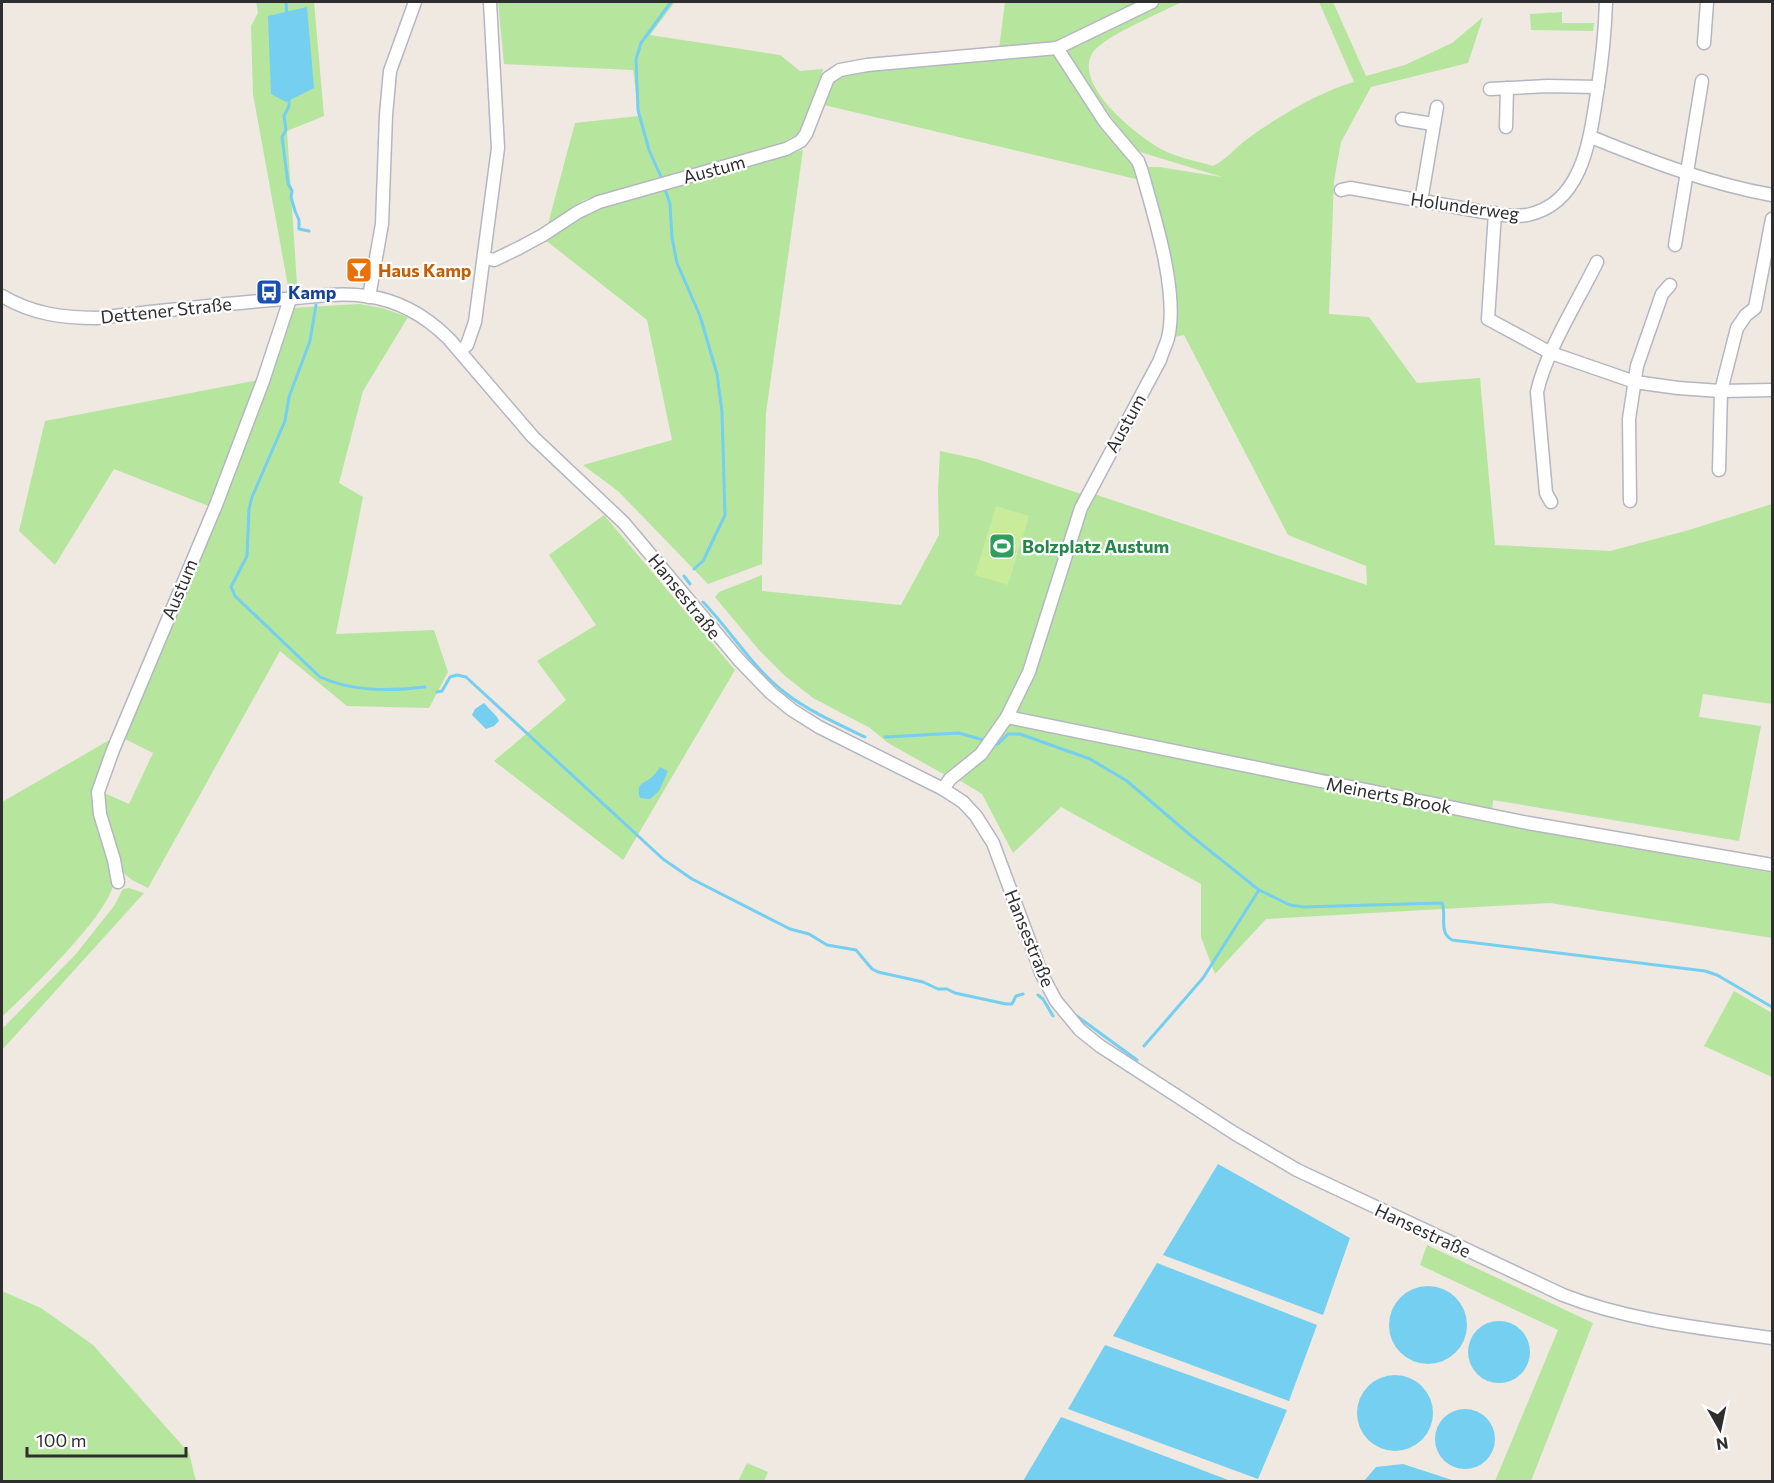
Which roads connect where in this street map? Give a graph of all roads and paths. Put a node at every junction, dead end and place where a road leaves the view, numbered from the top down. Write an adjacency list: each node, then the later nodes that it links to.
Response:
1 (415, 2): 28 (street)
2 (490, 2): 24 (street)
3 (1152, 2): 7 (street, Austum)
4 (1606, 2): 9 (street, Holunderweg)
5 (1707, 2): 6 (street)
6 (1704, 43)
7 (1057, 48): 24 (street, Austum); 38 (street, Austum)
8 (1701, 81): 17 (street)
9 (1598, 87): 10 (street); 16 (street, Holunderweg)
10 (1507, 88): 11 (street); 15 (street)
11 (1490, 89)
12 (1437, 107): 14 (street)
13 (1402, 118): 14 (street)
14 (1433, 124): 20 (street)
15 (1506, 127)
16 (1591, 137): 17 (street); 21 (street, Holunderweg)
17 (1686, 172): 19 (street); 23 (street)
18 (1341, 190): 20 (street, Holunderweg)
19 (1773, 195)
20 (1421, 201): 21 (street, Holunderweg)
21 (1495, 213): 31 (street)
22 (1773, 219): 34 (street)
23 (1675, 245)
24 (485, 258): 30 (street)
25 (1597, 262): 31 (street)
26 (1670, 285): 32 (street)
27 (2, 296): 29 (street, Dettener Straße)
28 (369, 297): 29 (street, Dettener Straße); 30 (street, Dettener Straße)
29 (290, 299): 41 (street, Austum)
30 (461, 350): 39 (street, Hansestraße)
31 (1551, 353): 32 (street); 37 (street)
32 (1635, 382): 34 (street); 36 (street)
33 (1773, 390): 34 (street)
34 (1722, 391): 35 (street)
35 (1719, 470)
36 (1630, 501)
37 (1551, 502)
38 (1007, 717): 39 (street, Austum); 40 (street, Meinerts Brook)
39 (943, 789): 42 (street, Hansestraße)
40 (1773, 865)
41 (118, 882)
42 (1773, 1338)

